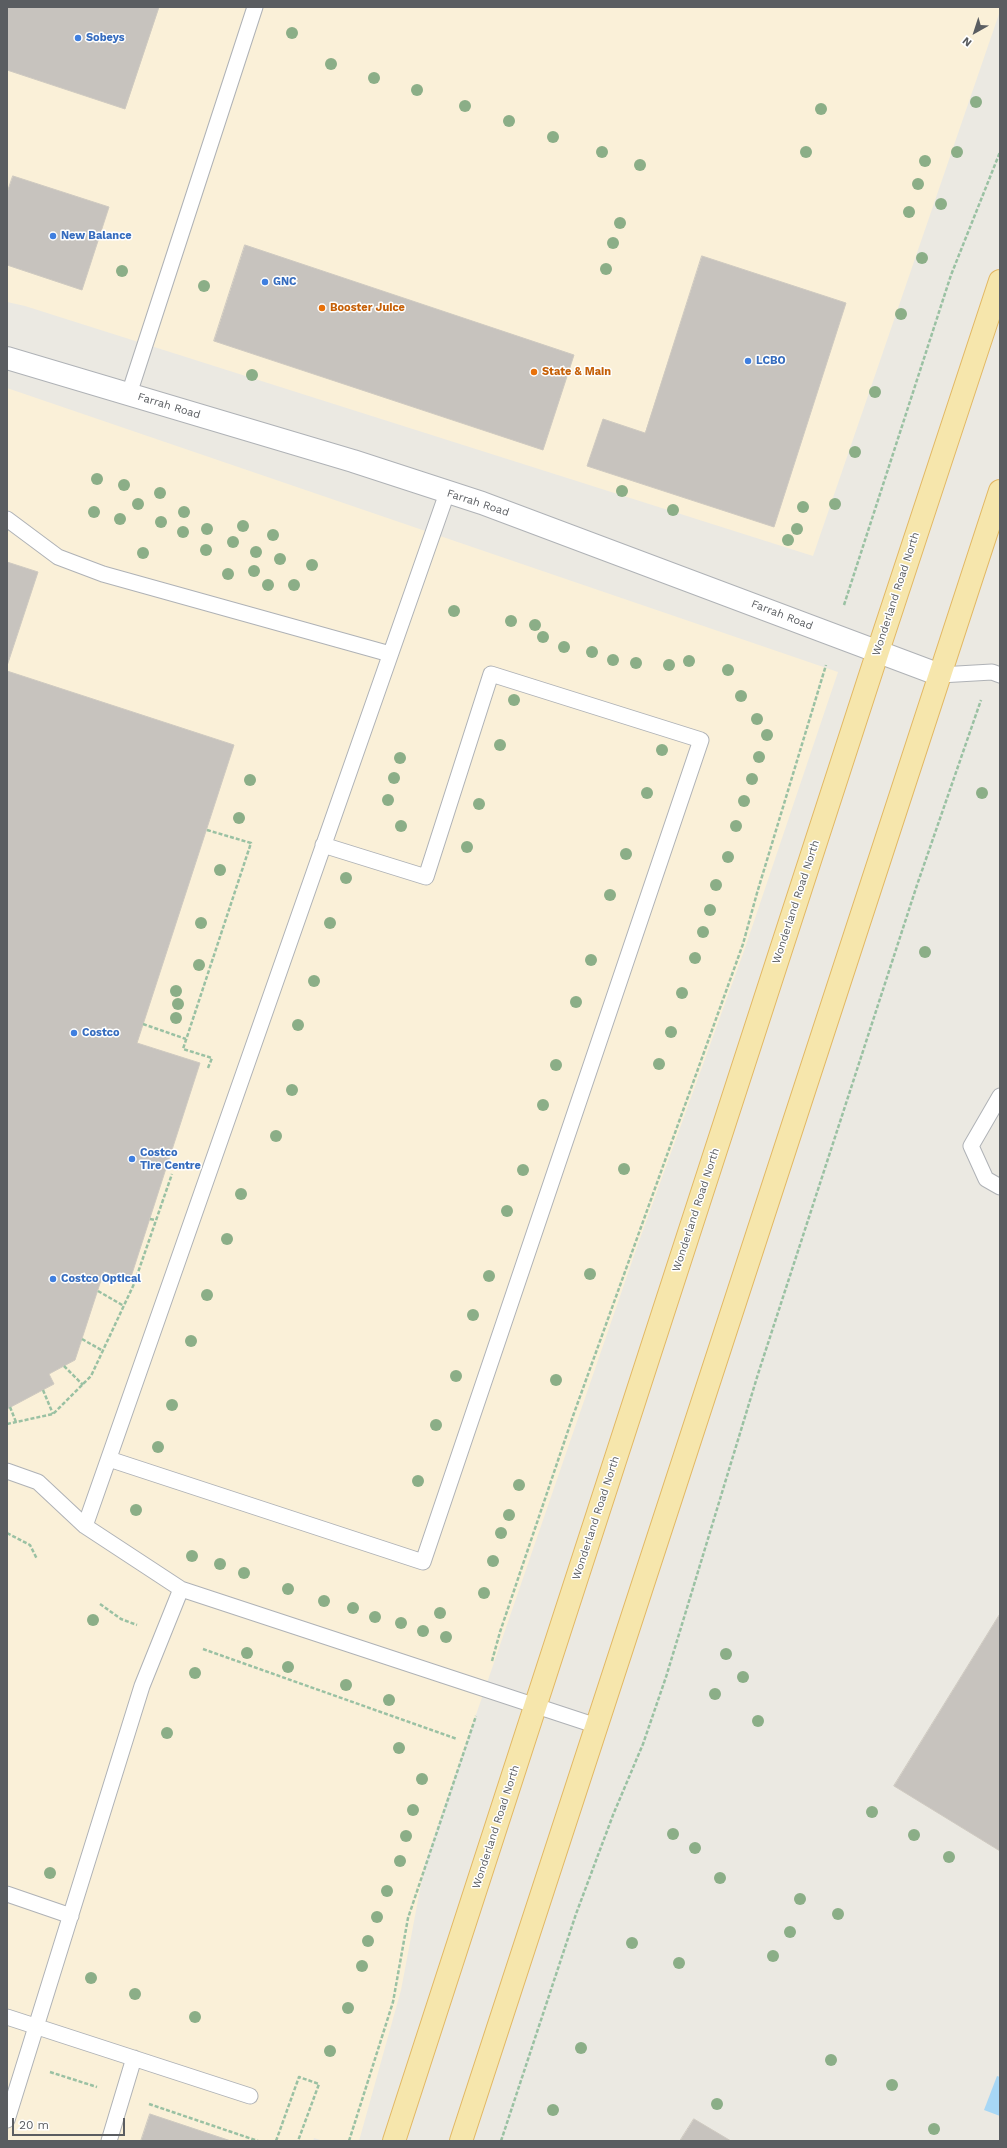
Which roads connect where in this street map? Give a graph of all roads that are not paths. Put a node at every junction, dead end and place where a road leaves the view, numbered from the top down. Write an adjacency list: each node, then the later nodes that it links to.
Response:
1 (255, 7): 4 (lane)
2 (1000, 280): 8 (main road, Wonderland Road North)
3 (7, 358): 4 (street, Farrah Road)
4 (129, 394): 6 (street, Farrah Road)
5 (1000, 491): 11 (main road)
6 (447, 492): 8 (street, Farrah Road); 9 (lane)
7 (7, 519): 9 (lane)
8 (878, 651): 11 (street, Farrah Road); 19 (main road, Wonderland Road North)
9 (390, 654): 12 (lane)
10 (996, 673): 11 (lane)
11 (940, 675): 20 (main road)
12 (323, 846): 15 (lane); 15 (lane)
13 (1000, 1096): 14 (lane)
14 (1000, 1187)
15 (109, 1458): 17 (lane)
16 (7, 1471): 17 (lane)
17 (85, 1526): 18 (lane)
18 (181, 1589): 19 (lane); 22 (lane)
19 (535, 1706): 20 (lane); 29 (main road, Wonderland Road North)
20 (597, 1726): 30 (main road)
21 (7, 1894): 22 (lane)
22 (71, 1916): 24 (lane)
23 (7, 2017): 24 (lane)
24 (37, 2027): 25 (lane); 27 (lane)
25 (134, 2058): 26 (lane); 28 (lane)
26 (250, 2096)
27 (7, 2120)
28 (109, 2141)
29 (394, 2141)
30 (461, 2141)

